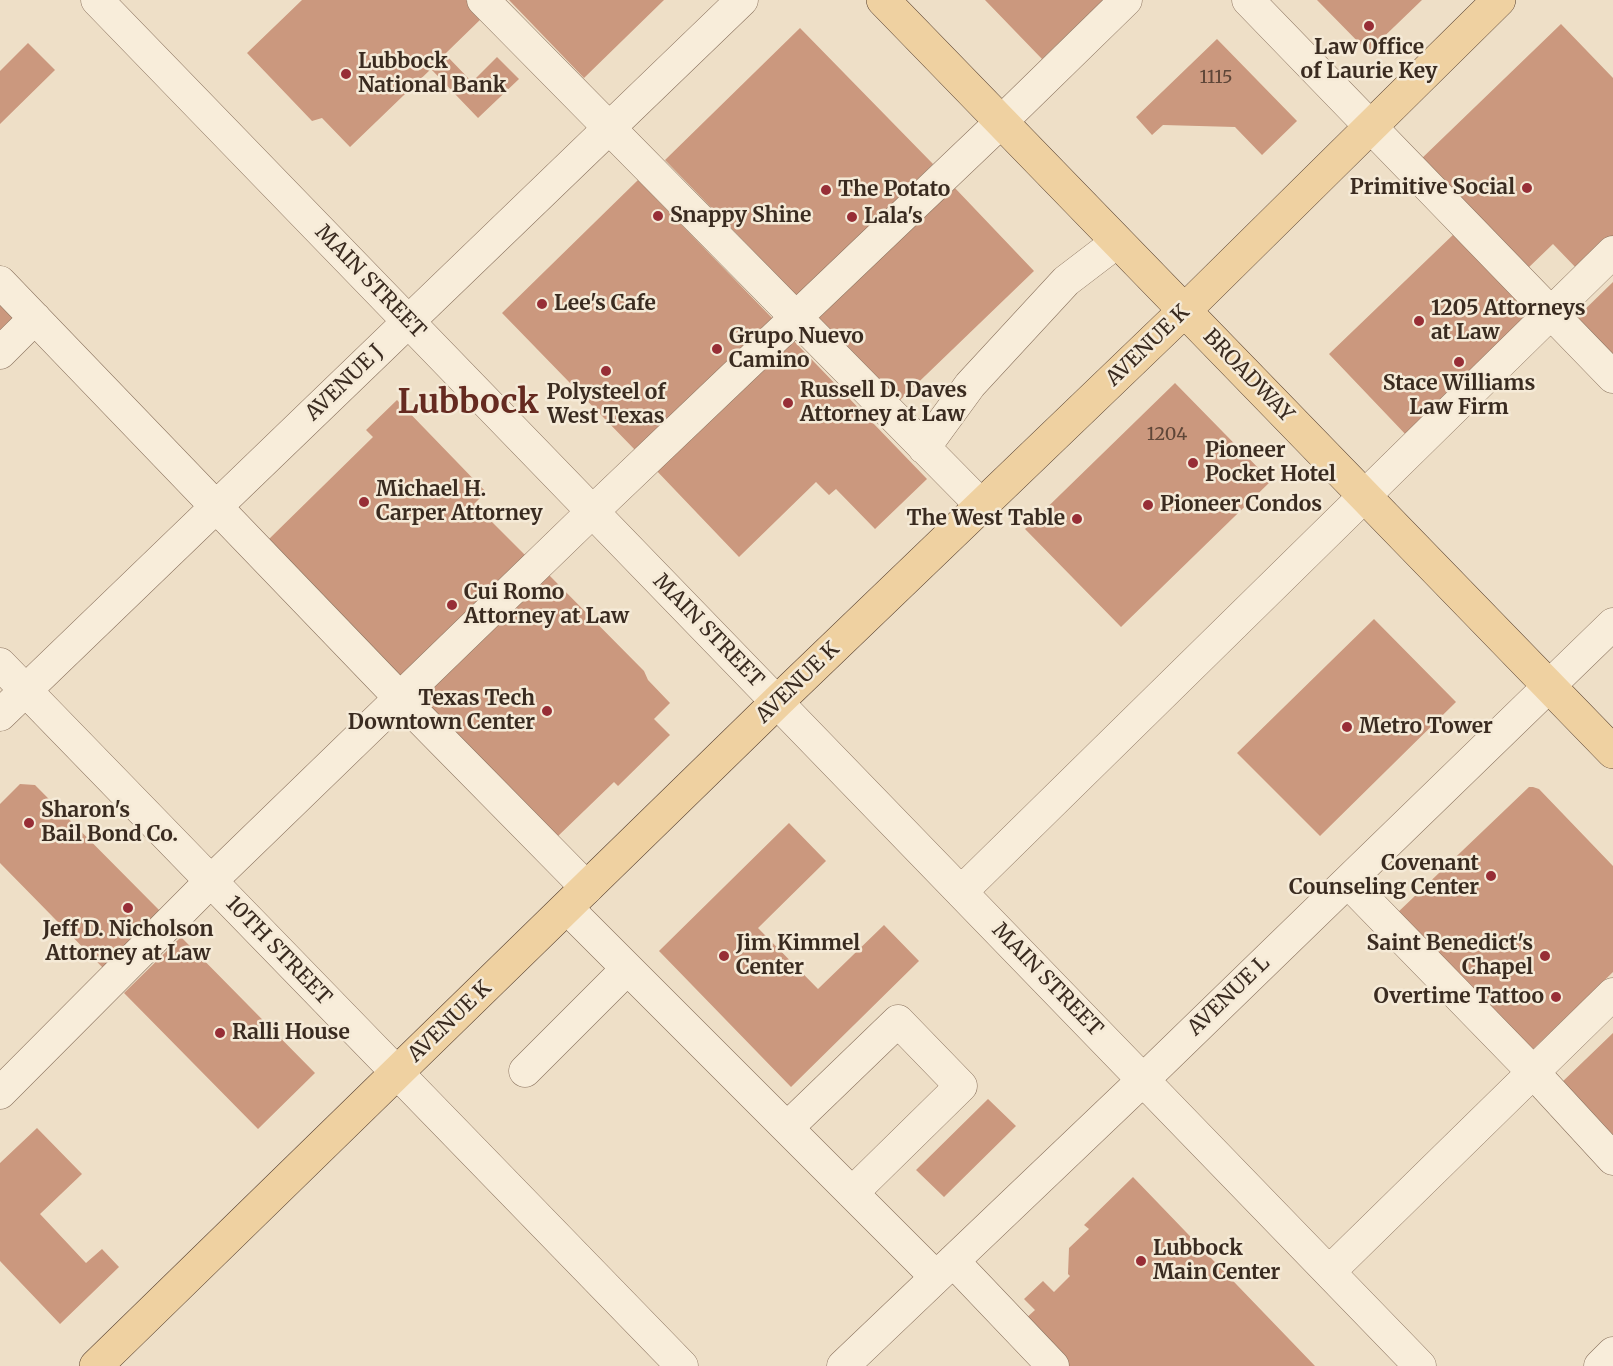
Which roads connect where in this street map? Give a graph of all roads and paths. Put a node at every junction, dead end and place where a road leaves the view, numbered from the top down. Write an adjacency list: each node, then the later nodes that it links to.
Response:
1 (96, 0): 18 (street, MAIN STREET)
2 (483, 0): 10 (street)
3 (742, 0): 10 (street, AVENUE J)
4 (883, 0): 8 (main road, BROADWAY)
5 (1126, 0): 8 (street)
6 (1248, 0): 9 (street)
7 (1499, 0): 9 (main road, AVENUE K)
8 (1001, 122): 11 (main road, BROADWAY); 16 (street)
9 (1370, 128): 14 (main road, AVENUE K); 15 (street)
10 (608, 129): 16 (street); 18 (street, AVENUE J)
11 (1117, 242): 14 (main road, BROADWAY); 21 (street)
12 (1613, 252): 15 (street)
13 (0, 282): 17 (street)
14 (1184, 311): 22 (main road, BROADWAY); 24 (main road, AVENUE K)
15 (1551, 314): 20 (street); 22 (street)
16 (796, 317): 21 (street); 25 (street)
17 (35, 318): 19 (street); 23 (street)
18 (408, 322): 23 (street, AVENUE J); 25 (street, MAIN STREET)
19 (0, 353)
20 (1613, 377)
21 (924, 448): 24 (street)
22 (1365, 496): 28 (main road, BROADWAY); 36 (street)
23 (217, 506): 29 (street, AVENUE J); 30 (street)
24 (982, 506): 31 (main road, AVENUE K)
25 (592, 512): 30 (street); 31 (street, MAIN STREET)
26 (1613, 624): 28 (street, AVENUE L)
27 (0, 664): 29 (street, 10TH STREET)
28 (1549, 686): 33 (main road, BROADWAY); 35 (street, AVENUE L)
29 (25, 691): 32 (street, AVENUE J); 34 (street, 10TH STREET)
30 (400, 698): 34 (street); 37 (street)
31 (777, 702): 36 (street, MAIN STREET); 37 (main road, AVENUE K)
32 (0, 715)
33 (1613, 752)
34 (211, 881): 42 (street, 10TH STREET); 44 (street)
35 (1348, 882): 41 (street); 43 (street, AVENUE L)
36 (961, 892): 43 (street, MAIN STREET)
37 (577, 898): 38 (street); 42 (main road, AVENUE K)
38 (627, 969): 40 (street); 45 (street)
39 (1613, 994): 41 (street)
40 (525, 1071)
41 (1533, 1072): 46 (street); 49 (street)
42 (397, 1073): 51 (main road, AVENUE K); 52 (street, 10TH STREET)
43 (1143, 1080): 48 (street, AVENUE L); 49 (street, MAIN STREET)
44 (0, 1093)
45 (787, 1128): 47 (street); 47 (street)
46 (1613, 1159)
47 (852, 1193): 48 (street)
48 (945, 1269): 53 (street, AVENUE L); 54 (street)
49 (1329, 1272): 55 (street, MAIN STREET)
50 (1613, 1353): 56 (street)
51 (96, 1366)
52 (682, 1366)
53 (843, 1366)
54 (1053, 1366)
55 (1420, 1366)
56 (1600, 1366)

